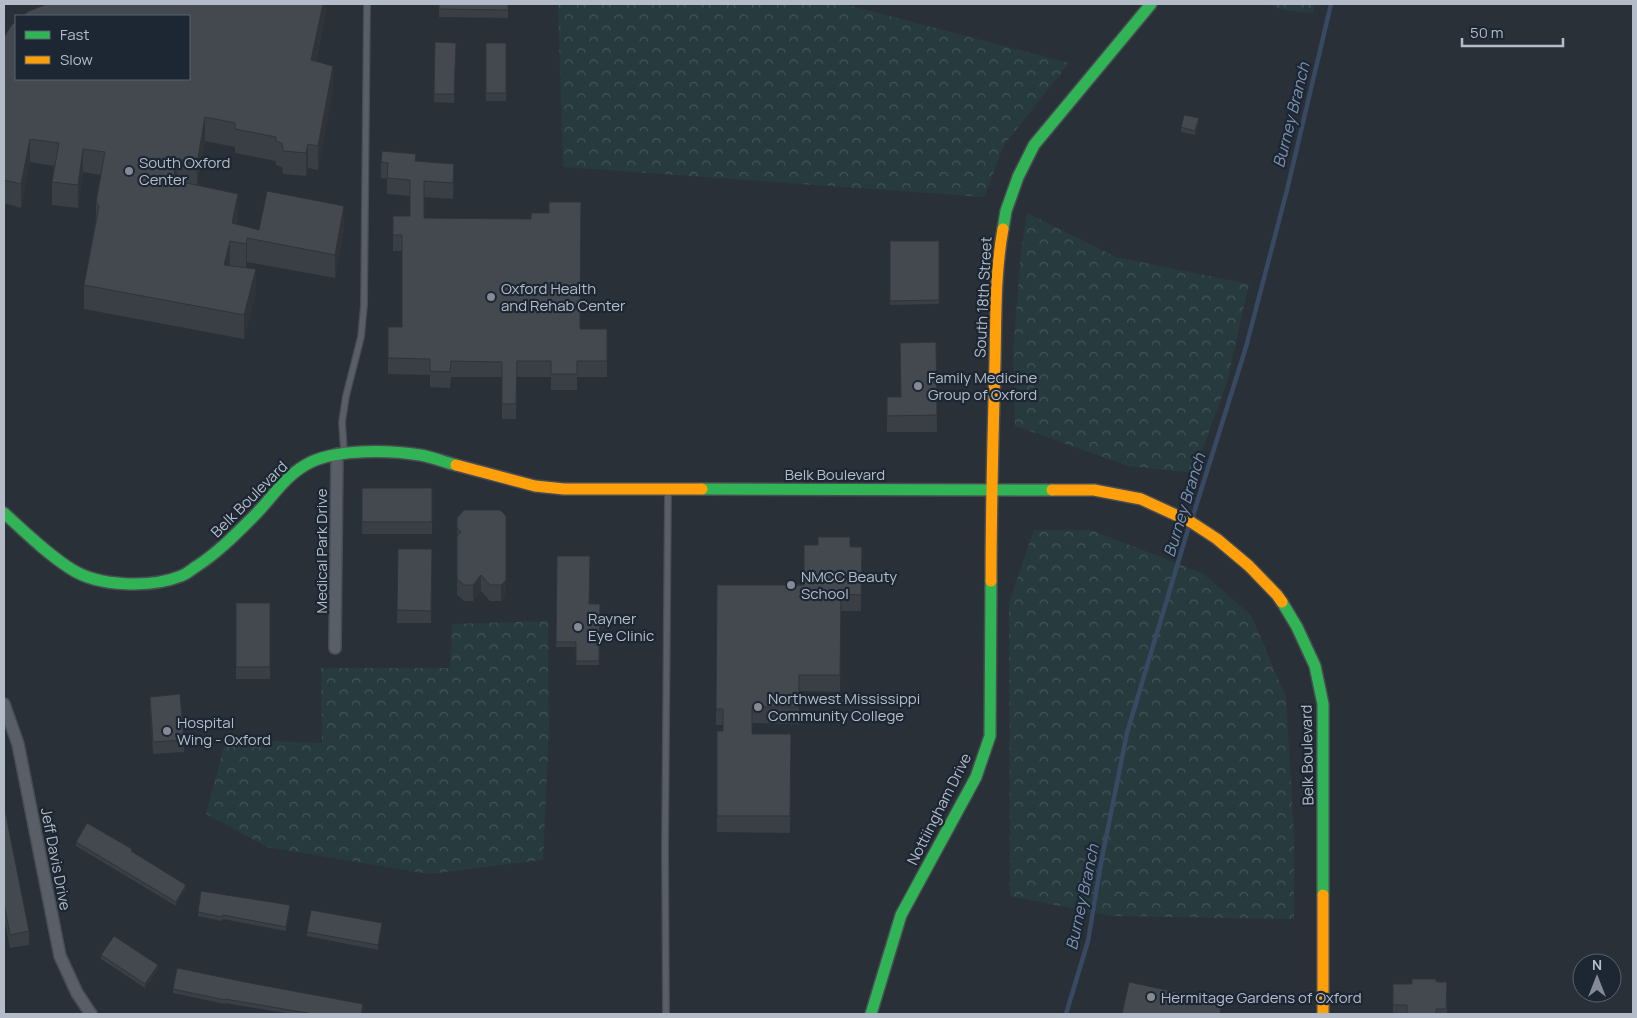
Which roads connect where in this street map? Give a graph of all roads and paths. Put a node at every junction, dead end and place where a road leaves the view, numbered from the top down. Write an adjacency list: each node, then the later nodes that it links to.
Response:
1 (367, 4): 3 (lane)
2 (1151, 4): 5 (street, South 18th Street)
3 (340, 454): 4 (street, Belk Boulevard); 6 (street, Belk Boulevard); 7 (street, Medical Park Drive)
4 (668, 489): 5 (street, Belk Boulevard); 10 (lane)
5 (991, 489): 11 (street, Nottiingham Drive); 12 (street, Belk Boulevard)
6 (4, 513)
7 (335, 648)
8 (4, 704): 9 (street, Jeff Davis Drive)
9 (91, 1014)
10 (666, 1014)
11 (871, 1014)
12 (1322, 1014)

